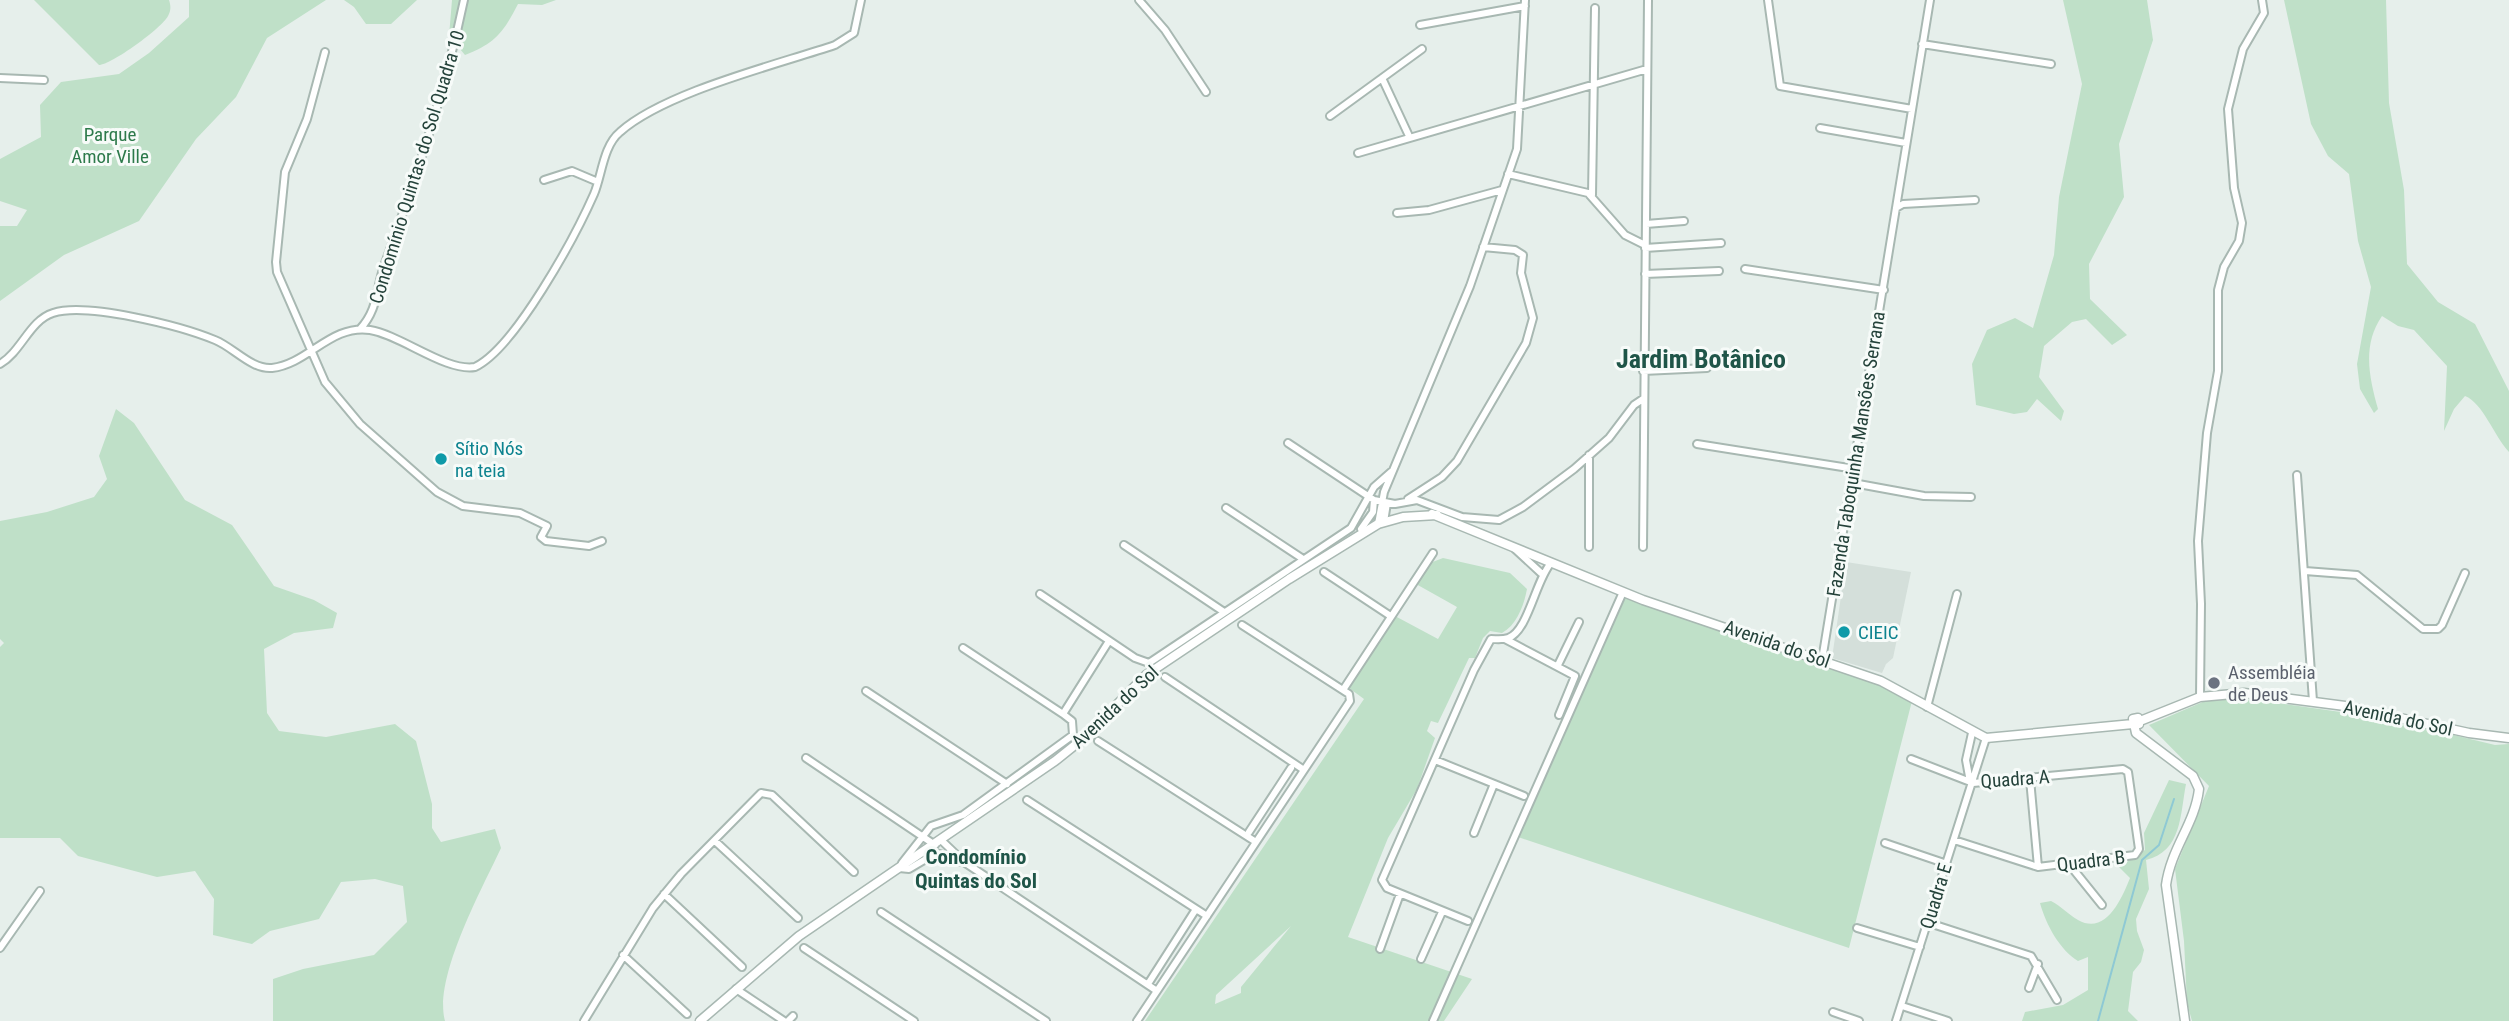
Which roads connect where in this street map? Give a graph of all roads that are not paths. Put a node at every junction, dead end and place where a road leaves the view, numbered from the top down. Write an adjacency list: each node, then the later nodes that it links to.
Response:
1 (464, 0): 45 (street, Condomínio Quintas do Sol Quadra 10)
2 (861, 0): 30 (street)
3 (1139, 0): 20 (street)
4 (1648, 0): 15 (street)
5 (1768, 0): 22 (street)
6 (1930, 0): 11 (street, Fazenda Taboquinha Mansões Serrana)
7 (2262, 0): 95 (street)
8 (1525, 3): 10 (street); 21 (street)
9 (1595, 8): 19 (street)
10 (1420, 25)
11 (1922, 44): 14 (street); 22 (street, Fazenda Taboquinha Mansões Serrana)
12 (1422, 48): 17 (street)
13 (325, 52): 46 (street)
14 (2051, 64)
15 (1647, 69): 19 (street); 37 (street)
16 (0, 78): 18 (street)
17 (1382, 78): 23 (street); 25 (street)
18 (44, 80)
19 (1594, 84): 21 (street); 32 (street)
20 (1206, 92)
21 (1520, 106): 25 (street); 28 (street)
22 (1912, 109): 26 (street, Fazenda Taboquinha Mansões Serrana)
23 (1331, 116)
24 (1820, 128): 26 (street)
25 (1409, 136): 27 (street)
26 (1906, 143): 34 (street, Fazenda Taboquinha Mansões Serrana)
27 (1358, 153)
28 (1508, 174): 31 (street); 32 (street)
29 (544, 180): 30 (street)
30 (598, 182): 45 (street)
31 (1502, 190): 35 (street); 40 (street)
32 (1592, 195): 39 (street)
33 (1975, 200): 34 (street)
34 (1896, 208): 44 (street, Fazenda Taboquinha Mansões Serrana)
35 (1397, 213)
36 (1684, 221): 37 (street)
37 (1646, 223): 39 (street)
38 (1721, 243): 39 (street)
39 (1645, 246): 43 (street)
40 (1483, 247): 55 (street); 61 (street)
41 (1745, 269): 44 (street, Fazenda Taboquinha Mansões Serrana)
42 (1718, 271): 43 (street)
43 (1645, 274): 49 (street)
44 (1884, 290): 54 (street, Fazenda Taboquinha Mansões Serrana)
45 (360, 329): 46 (street)
46 (312, 349): 47 (street); 67 (street)
47 (0, 364)
48 (1707, 368): 49 (street)
49 (1643, 371): 50 (street)
50 (1643, 398): 53 (street); 72 (street)
51 (1288, 443): 62 (street)
52 (1697, 444): 54 (street)
53 (1590, 455): 61 (street); 71 (street)
54 (1855, 469): 57 (street, Fazenda Taboquinha Mansões Serrana)
55 (1392, 472): 58 (street); 59 (street)
56 (2297, 475): 76 (street)
57 (1853, 483): 60 (street); 90 (street, Fazenda Taboquinha Mansões Serrana)
58 (1376, 486): 59 (street); 62 (street)
59 (1384, 492): 62 (street)
60 (1971, 497)
61 (1407, 500): 62 (street)
62 (1378, 501): 64 (street); 65 (street); 74 (street)
63 (1226, 508): 74 (street)
64 (1373, 510): 65 (street); 66 (street)
65 (1381, 521): 66 (street, Avenida do Sol); 68 (street, Avenida do Sol); 70 (street, Avenida do Sol)
66 (1362, 529): 68 (street, Avenida do Sol)
67 (603, 541)
68 (1344, 544): 126 (street, Avenida do Sol)
69 (1124, 545): 83 (street)
70 (1511, 545): 75 (street, Avenida do Sol); 78 (street)
71 (1589, 547)
72 (1643, 547)
73 (1433, 553): 84 (street)
74 (1303, 559): 83 (street)
75 (1551, 563): 78 (street); 80 (street, Avenida do Sol)
76 (2305, 571): 79 (street); 96 (street)
77 (1324, 572): 84 (street)
78 (1541, 573): 87 (street)
79 (2465, 573)
80 (1623, 592): 90 (street, Avenida do Sol); 169 (street)
81 (1040, 594): 88 (street)
82 (1956, 594): 97 (street)
83 (1224, 612): 88 (street)
84 (1389, 615): 93 (street)
85 (1579, 622): 91 (street)
86 (1242, 625): 93 (street)
87 (1505, 639): 91 (street); 107 (street)
88 (1109, 641): 98 (street)
89 (963, 648): 98 (street)
90 (1822, 660): 97 (street, Avenida do Sol)
91 (1558, 665): 99 (street)
92 (1165, 677): 110 (street)
93 (1343, 690): 110 (street)
94 (866, 691): 112 (street)
95 (2200, 697): 96 (street, Avenida do Sol); 100 (street, Avenida do Sol)
96 (2313, 701): 103 (street, Avenida do Sol)
97 (1927, 707): 101 (street, Avenida do Sol)
98 (1063, 714): 112 (street)
99 (1559, 715)
100 (2136, 721): 102 (street, Avenida do Sol); 173 (street)
101 (1972, 733): 102 (street, Avenida do Sol); 114 (street)
102 (1986, 738): 114 (street, Quadra E)
103 (2509, 738)
104 (1098, 741): 124 (street)
105 (806, 758): 121 (street)
106 (1911, 759): 114 (street, Quadra A)
107 (1435, 760): 113 (street); 135 (street)
108 (1291, 768): 117 (street)
109 (2123, 769): 111 (street, Quadra A); 129 (street, Quadra B)
110 (1304, 770): 118 (street)
111 (2030, 779): 114 (street, Quadra A); 130 (street, Quadra B)
112 (1007, 784): 121 (street)
113 (1494, 784): 115 (street); 120 (street)
114 (1971, 784): 122 (street, Quadra E)
115 (1524, 796)
116 (1027, 800): 137 (street)
117 (1270, 800): 118 (street); 119 (street)
118 (1281, 807): 124 (street)
119 (1249, 832)
120 (1474, 833)
121 (923, 835): 126 (street); 131 (street)
122 (1954, 840): 128 (street, Quadra E); 130 (street, Quadra B)
123 (715, 841): 132 (street); 134 (street); 141 (street)
124 (1256, 842): 140 (street)
125 (1885, 844): 128 (street)
126 (938, 847): 127 (street); 127 (street); 131 (street, Avenida do Sol)
127 (964, 862): 155 (street)
128 (1947, 864): 143 (street, Quadra E)
129 (2069, 864): 130 (street, Quadra B); 136 (street)
130 (2038, 867)
131 (899, 868): 157 (street)
132 (854, 872)
133 (40, 891): 148 (street)
134 (664, 894): 151 (street); 154 (street)
135 (1400, 894): 139 (street); 150 (street)
136 (2102, 905)
137 (1196, 909): 140 (street); 145 (street)
138 (881, 912): 167 (street)
139 (1442, 912): 142 (street); 152 (street)
140 (1207, 916): 146 (street)
141 (798, 918)
142 (1468, 921)
143 (1929, 923): 147 (street, Quadra E); 153 (street)
144 (1857, 928): 147 (street)
145 (1177, 940): 146 (street); 155 (street)
146 (1188, 946): 158 (street)
147 (1920, 947): 160 (street, Quadra E)
148 (0, 948)
149 (804, 948): 166 (street)
150 (1380, 949)
151 (623, 955): 162 (street); 164 (street)
152 (1421, 959)
153 (2038, 964): 156 (street); 159 (street)
154 (742, 967)
155 (1148, 984): 158 (street)
156 (2029, 988)
157 (736, 989): 163 (street); 165 (street)
158 (1157, 991): 168 (street)
159 (2057, 1000)
160 (1902, 1006): 171 (street, Quadra E); 172 (street)
161 (1833, 1012): 170 (street)
162 (687, 1014)
163 (788, 1019)
164 (584, 1021)
165 (700, 1021)
166 (914, 1021)
167 (1046, 1021)
168 (1137, 1021)
169 (1433, 1021)
170 (1859, 1021)
171 (1896, 1021)
172 (1948, 1021)
173 (2185, 1021)

